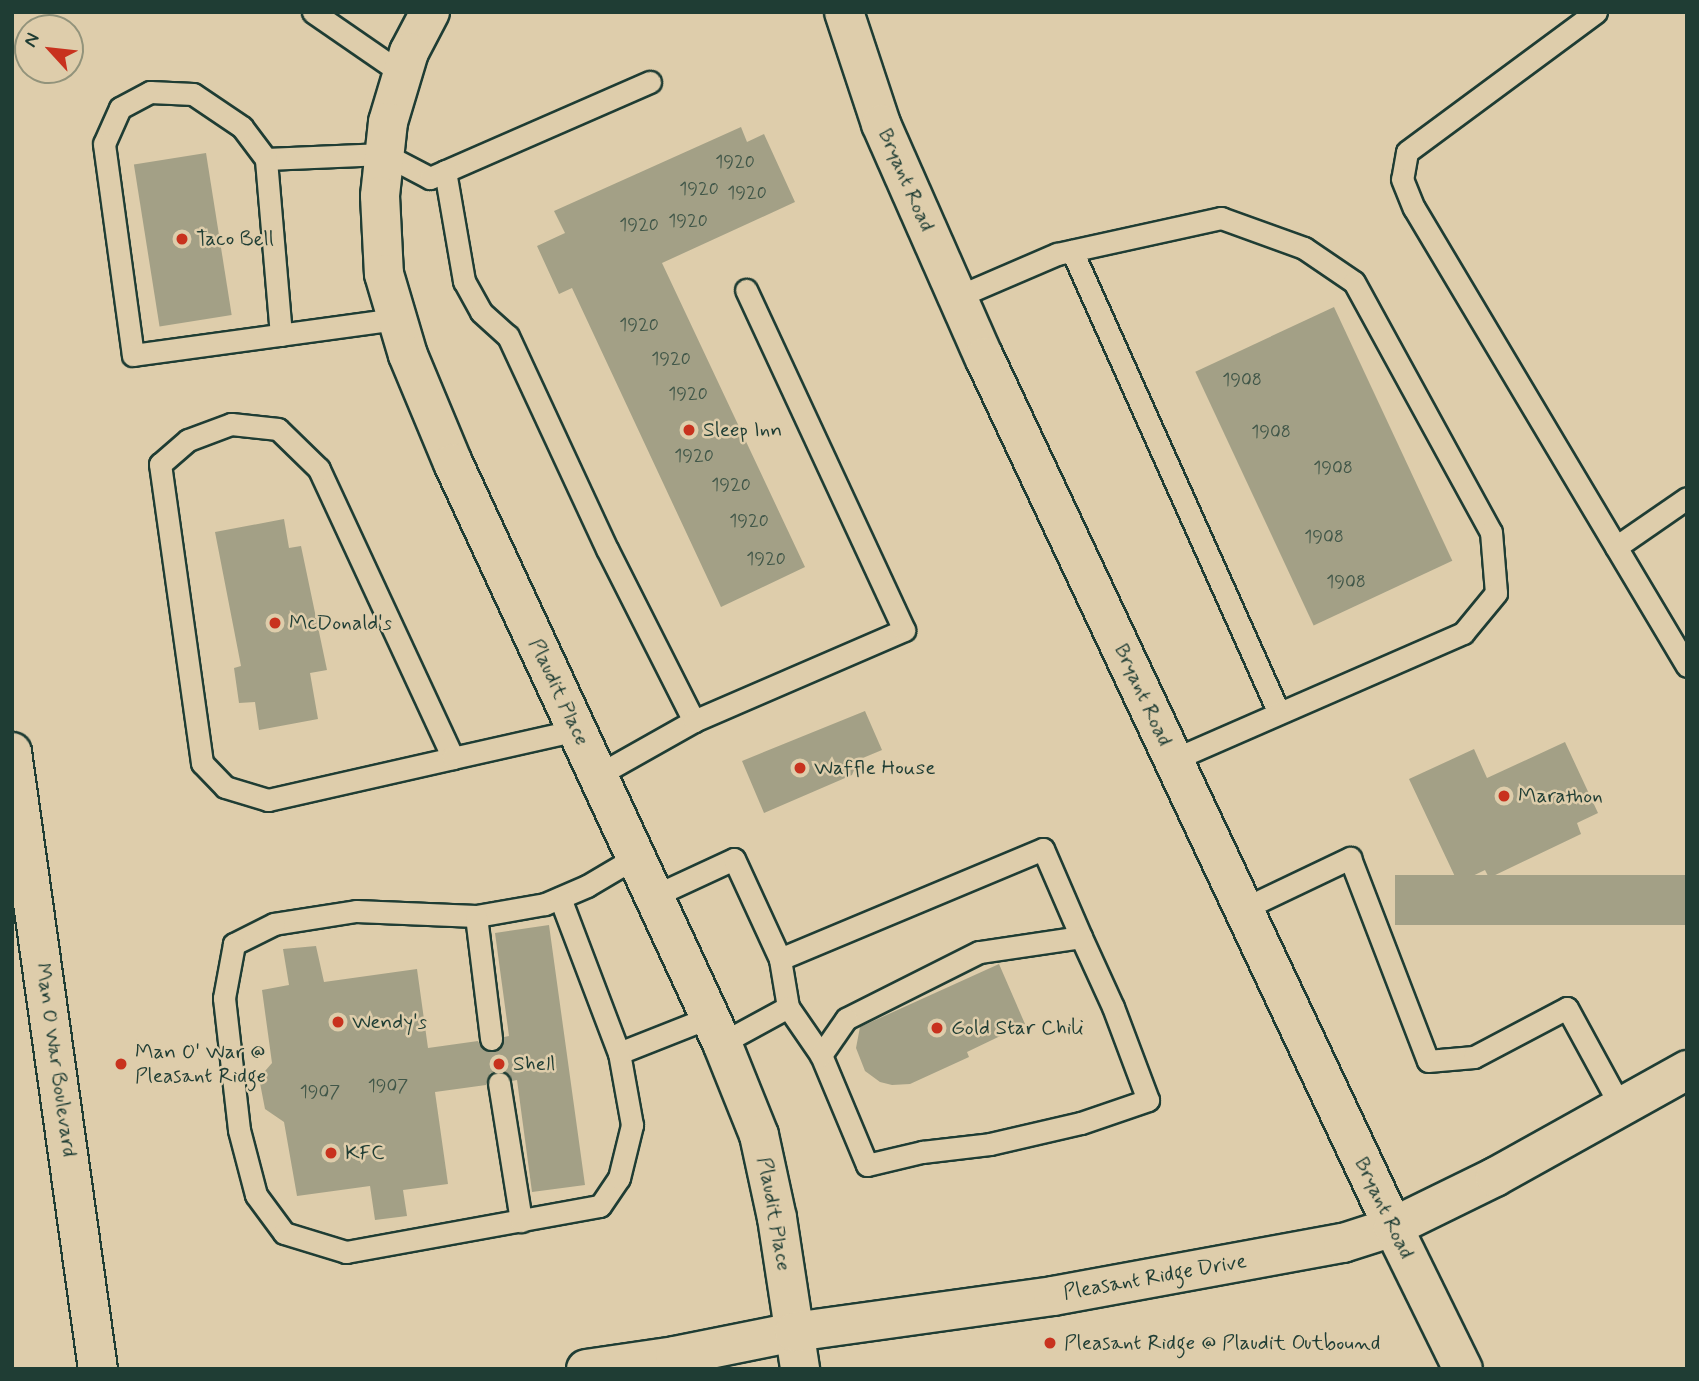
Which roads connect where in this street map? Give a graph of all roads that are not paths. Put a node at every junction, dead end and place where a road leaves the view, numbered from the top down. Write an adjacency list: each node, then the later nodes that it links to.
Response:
1 (313, 12): 5 (lane)
2 (430, 12): 5 (street, Plaudit Place)
3 (844, 12): 12 (street, Bryant Road)
4 (1596, 12): 16 (lane)
5 (403, 74): 7 (street, Plaudit Place)
6 (650, 82): 9 (lane)
7 (384, 155): 8 (lane); 9 (lane); 13 (street, Plaudit Place)
8 (266, 159): 14 (lane); 14 (lane)
9 (445, 171): 19 (lane)
10 (1072, 251): 12 (lane); 18 (lane); 18 (lane)
11 (746, 290): 19 (lane)
12 (957, 296): 23 (street, Bryant Road)
13 (397, 319): 14 (lane); 20 (street, Plaudit Place)
14 (281, 335)
15 (1687, 498): 16 (lane)
16 (1616, 548): 17 (lane)
17 (1687, 666)
18 (1279, 713): 23 (lane)
19 (694, 721): 24 (lane)
20 (576, 730): 22 (lane); 24 (street, Plaudit Place)
21 (12, 752): 43 (street, Man O War Boulevard)
22 (453, 758): 22 (lane)
23 (1174, 760): 28 (street, Bryant Road)
24 (598, 775): 25 (street, Plaudit Place)
25 (636, 857): 26 (street, Plaudit Place); 27 (lane)
26 (654, 896): 31 (lane); 33 (street, Plaudit Place)
27 (560, 898): 29 (lane); 35 (lane)
28 (1243, 909): 39 (lane); 41 (street, Bryant Road)
29 (476, 916): 34 (lane); 40 (lane)
30 (1081, 937): 31 (lane); 36 (lane); 36 (lane)
31 (780, 959): 32 (lane)
32 (788, 1007): 33 (lane); 36 (lane)
33 (716, 1030): 35 (lane); 42 (street, Plaudit Place)
34 (491, 1039)
35 (619, 1052): 40 (lane)
36 (821, 1055)
37 (1687, 1070): 39 (street, Pleasant Ridge Drive)
38 (499, 1083): 40 (lane)
39 (1621, 1107): 41 (street, Pleasant Ridge Drive)
40 (521, 1221)
41 (1393, 1227): 42 (street, Pleasant Ridge Drive); 45 (street, Bryant Road)
42 (797, 1350): 44 (street, Pleasant Ridge Drive)
43 (97, 1369)
44 (586, 1369)
45 (1463, 1369)

